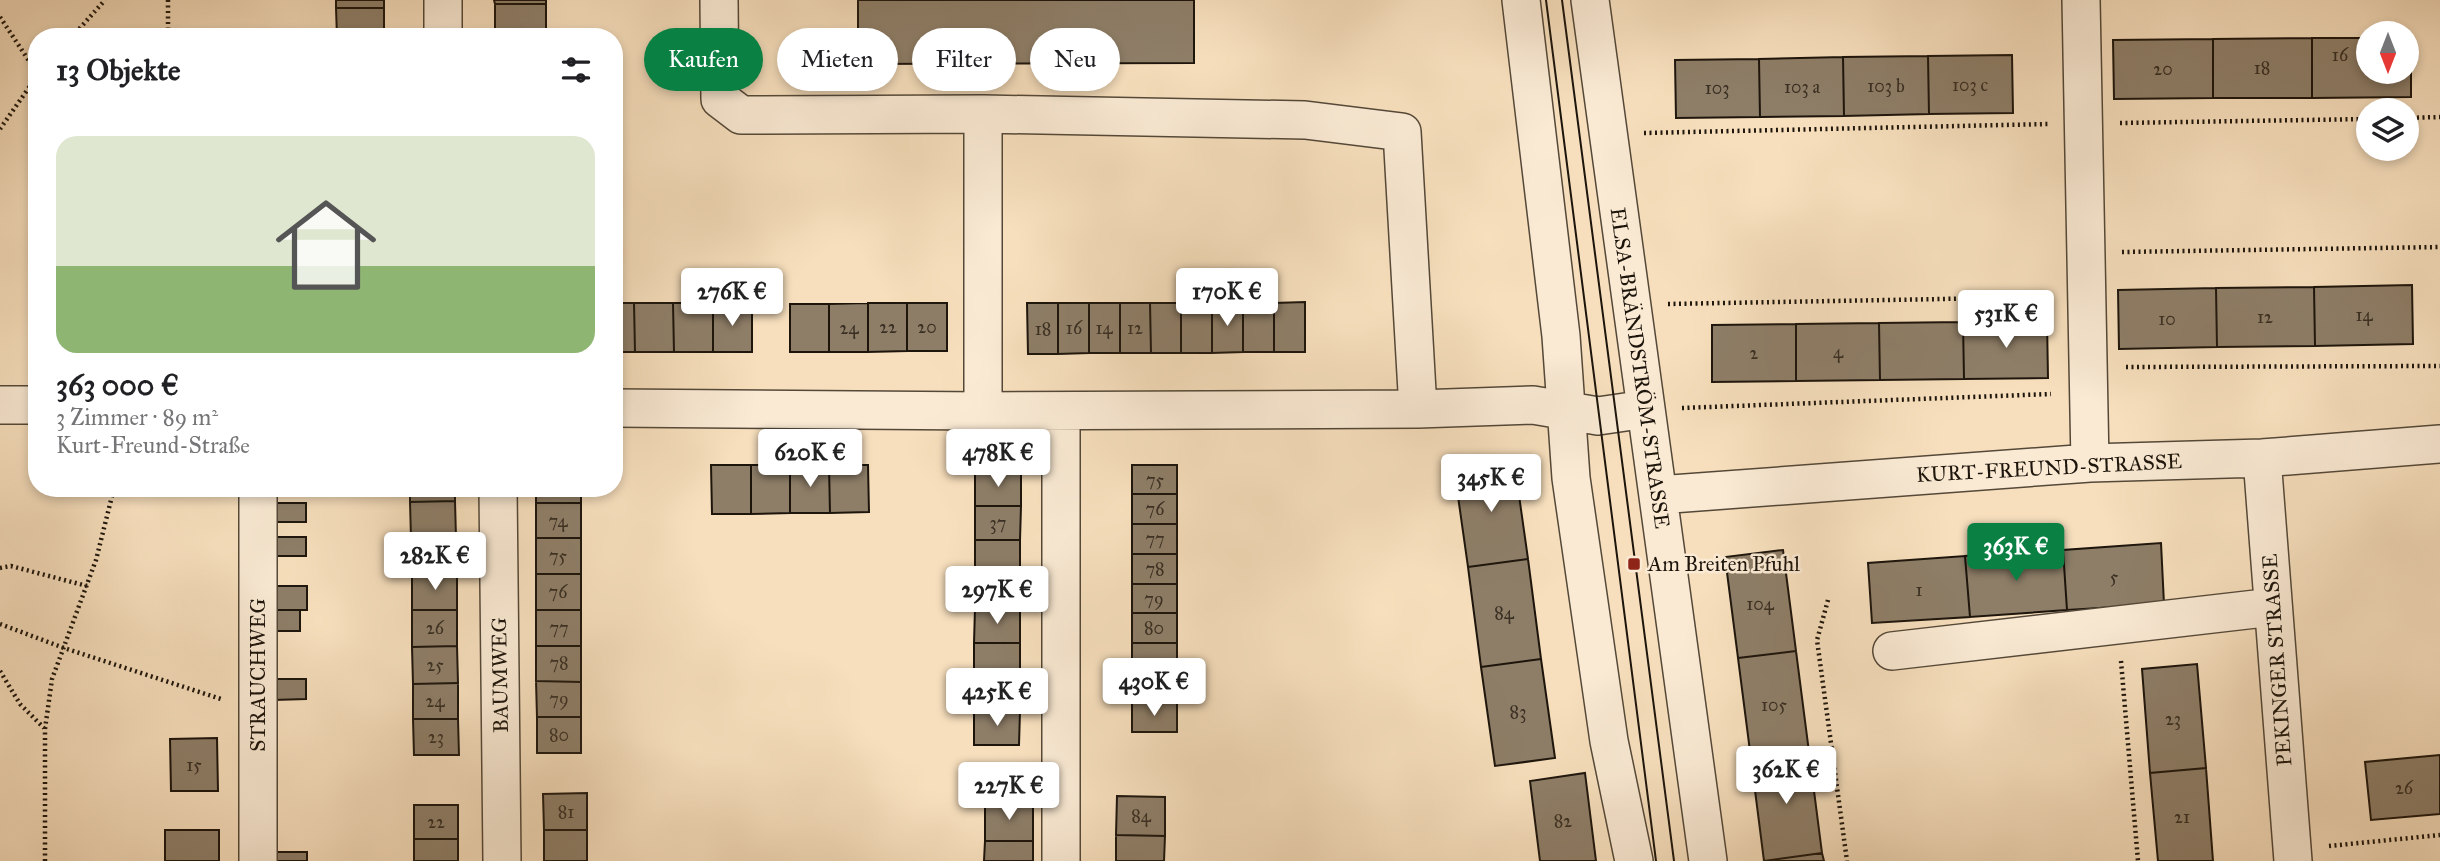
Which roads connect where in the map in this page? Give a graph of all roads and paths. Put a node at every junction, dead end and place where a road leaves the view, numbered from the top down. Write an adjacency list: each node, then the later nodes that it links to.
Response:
1 (105, 0): 9 (path)
2 (168, 0): 10 (path)
3 (443, 0): 11 (street)
4 (719, 0): 14 (street)
5 (1521, 0): 31 (street)
6 (1590, 0): 20 (street, ELSA-BRÄNDSTRÖM-STRASSE)
7 (2081, 0): 18 (street)
8 (0, 17): 12 (path)
9 (80, 28)
10 (168, 28)
11 (443, 28)
12 (28, 61)
13 (28, 88): 19 (path)
14 (983, 114): 30 (street); 33 (street)
15 (2440, 117): 17 (path)
16 (2356, 118): 18 (path)
17 (2419, 118)
18 (2084, 124): 20 (path); 22 (street)
19 (0, 129)
20 (1607, 134): 24 (street, ELSA-BRÄNDSTRÖM-STRASSE)
21 (2440, 247): 22 (path)
22 (2086, 253): 23 (street)
23 (2087, 297): 24 (path); 26 (street)
24 (1632, 307): 32 (street, ELSA-BRÄNDSTRÖM-STRASSE)
25 (2440, 366): 26 (path)
26 (2089, 380): 32 (path); 37 (street)
27 (0, 405): 28 (street)
28 (28, 405)
29 (623, 408): 33 (street)
30 (1418, 410): 31 (street); 34 (street)
31 (1565, 410): 32 (street); 59 (street)
32 (1646, 410): 38 (street, ELSA-BRÄNDSTRÖM-STRASSE)
33 (983, 411): 34 (street)
34 (1061, 411): 58 (street)
35 (2440, 444): 36 (street, KURT-FREUND-STRASSE)
36 (2262, 458): 37 (street, KURT-FREUND-STRASSE); 45 (street, PEKINGER STRASSE)
37 (2090, 463): 38 (street, KURT-FREUND-STRASSE)
38 (1658, 495): 60 (street, ELSA-BRÄNDSTRÖM-STRASSE)
39 (112, 497): 43 (path)
40 (258, 497): 51 (street, STRAUCHWEG)
41 (498, 497): 57 (street, BAUMWEG)
42 (0, 568): 43 (path)
43 (87, 586): 48 (path)
44 (1828, 600): 61 (path)
45 (2273, 607): 47 (street); 54 (street, PEKINGER STRASSE)
46 (0, 624): 48 (path)
47 (2118, 625): 49 (street); 62 (path)
48 (64, 648): 51 (path); 52 (path)
49 (1892, 651)
50 (0, 671): 52 (path)
51 (258, 711): 56 (street, STRAUCHWEG)
52 (45, 729): 55 (path)
53 (2440, 835): 54 (path)
54 (2292, 855)
55 (45, 861)
56 (258, 861)
57 (502, 861)
58 (1061, 861)
59 (1634, 861)
60 (1708, 861)
61 (1847, 861)
62 (2138, 861)

